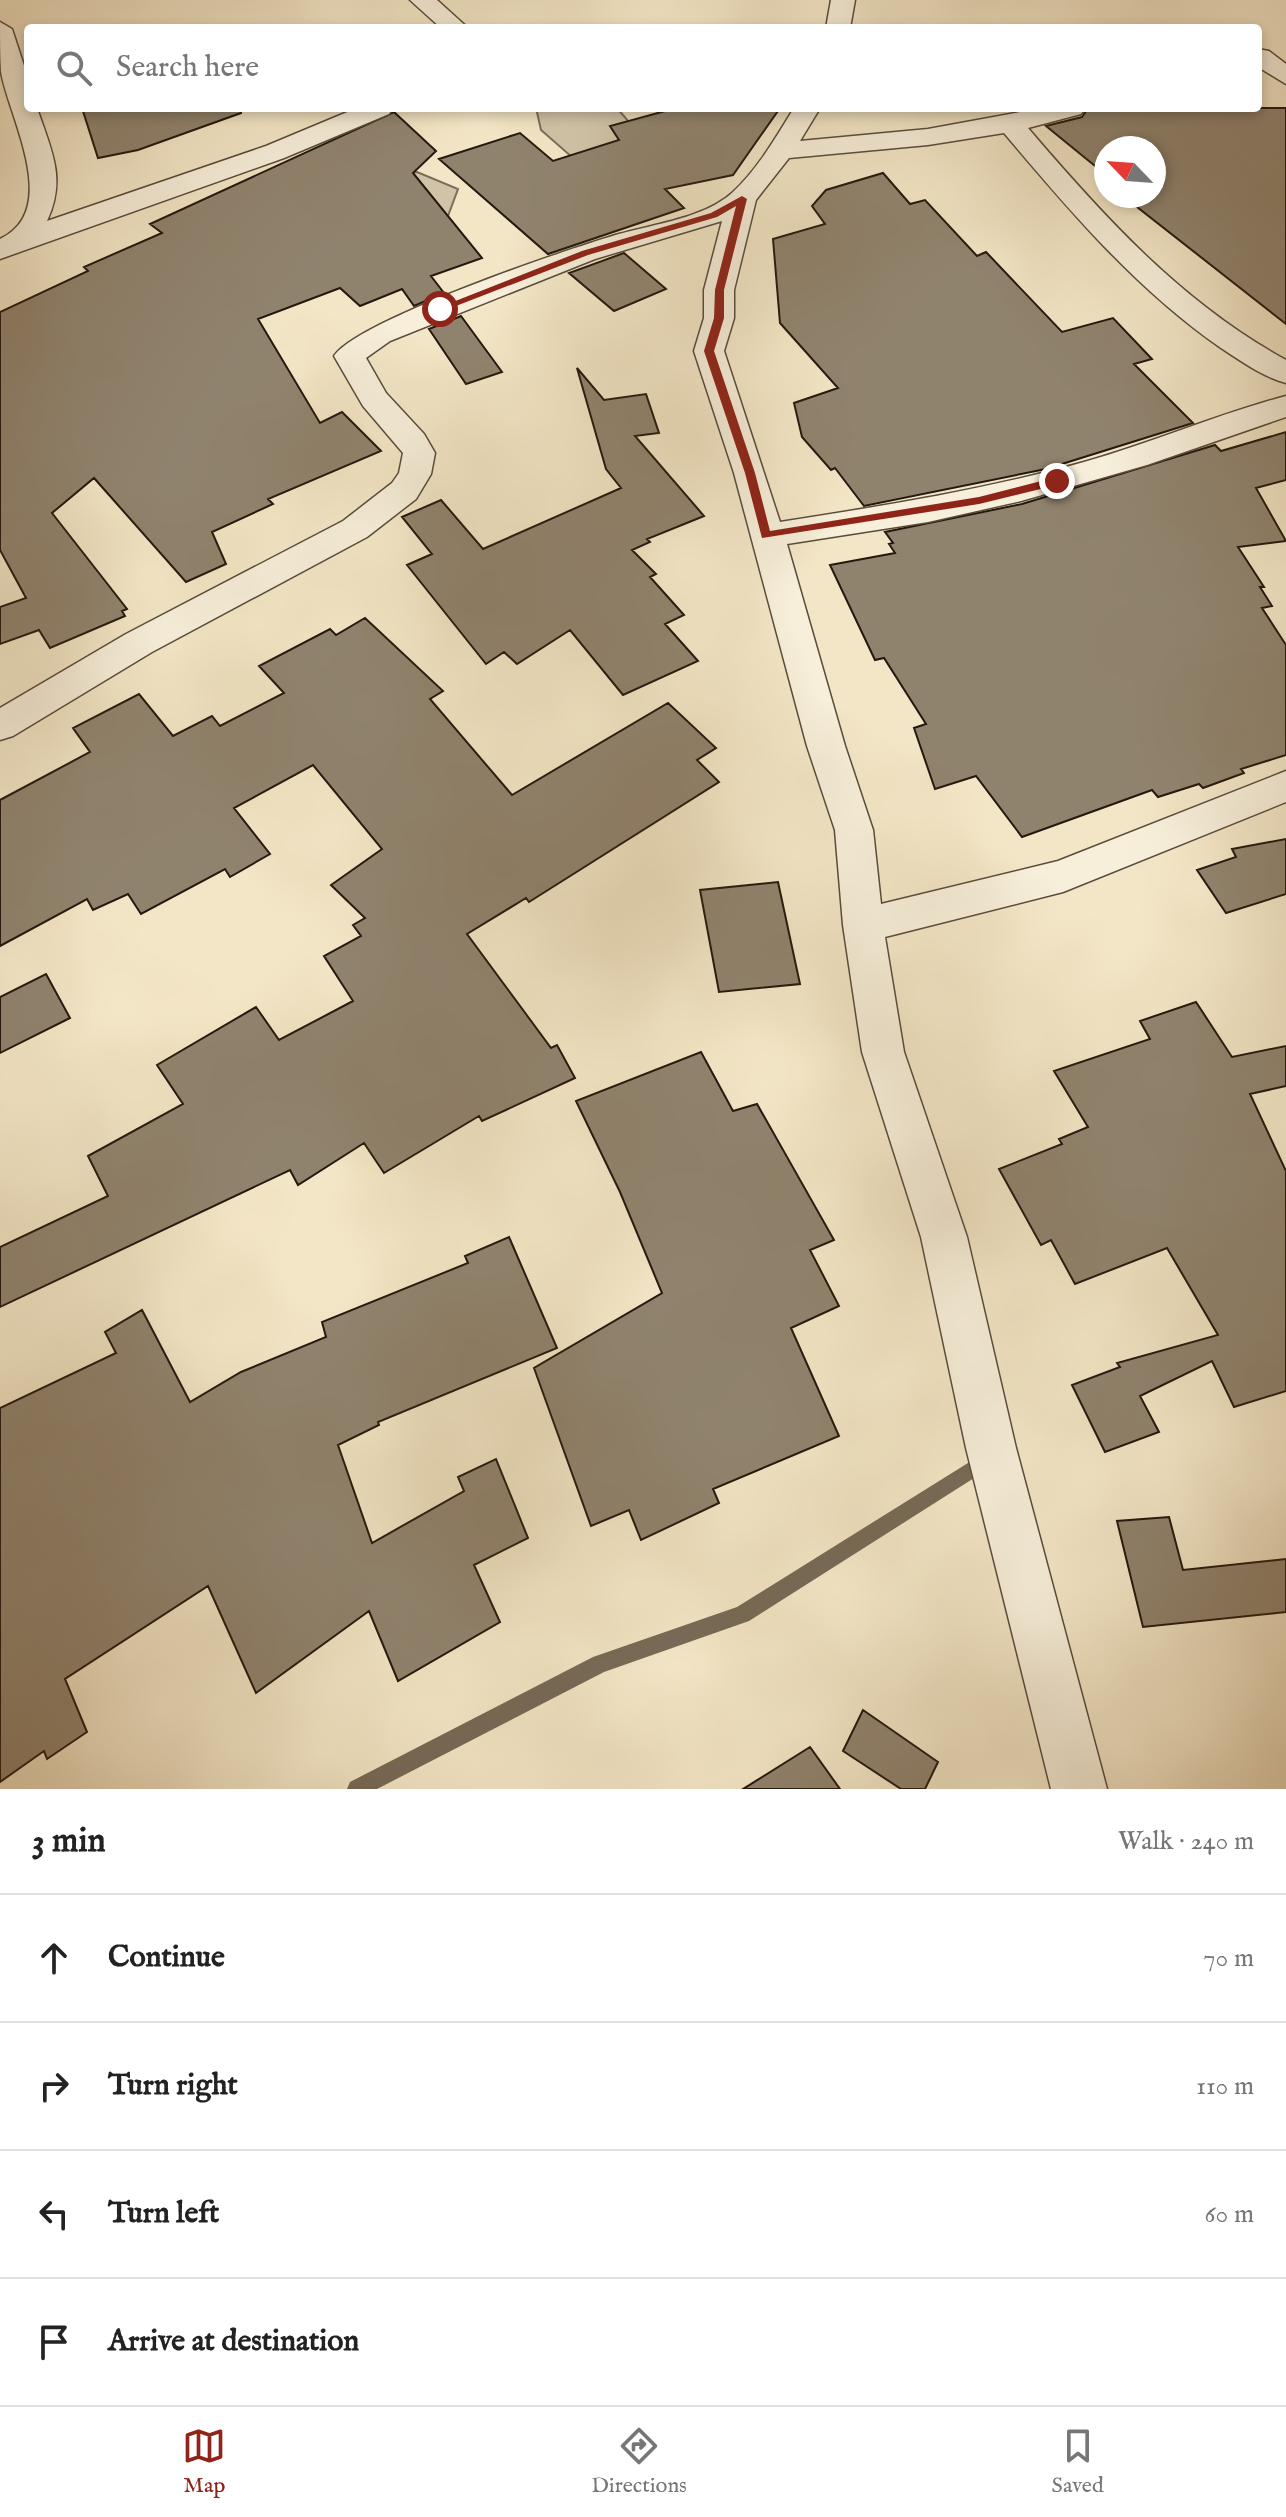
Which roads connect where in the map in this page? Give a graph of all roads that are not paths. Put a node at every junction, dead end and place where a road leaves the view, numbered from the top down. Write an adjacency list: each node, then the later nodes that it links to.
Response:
1 (422, 0): 3 (street)
2 (843, 0): 4 (street)
3 (451, 24)
4 (839, 24)
5 (0, 29): 10 (street)
6 (1286, 46): 7 (street)
7 (1262, 55)
8 (1262, 58): 9 (street)
9 (1286, 76)
10 (24, 107)
11 (26, 112): 17 (street)
12 (370, 112): 17 (street)
13 (1059, 112): 15 (street)
14 (794, 122): 15 (street); 16 (street)
15 (1012, 126): 18 (street)
16 (742, 199): 20 (street); 21 (street)
17 (12, 244)
18 (1286, 373)
19 (1286, 406): 20 (street)
20 (765, 536): 23 (street)
21 (0, 726)
22 (1286, 786): 23 (street)
23 (863, 925): 24 (street)
24 (1079, 1789)

